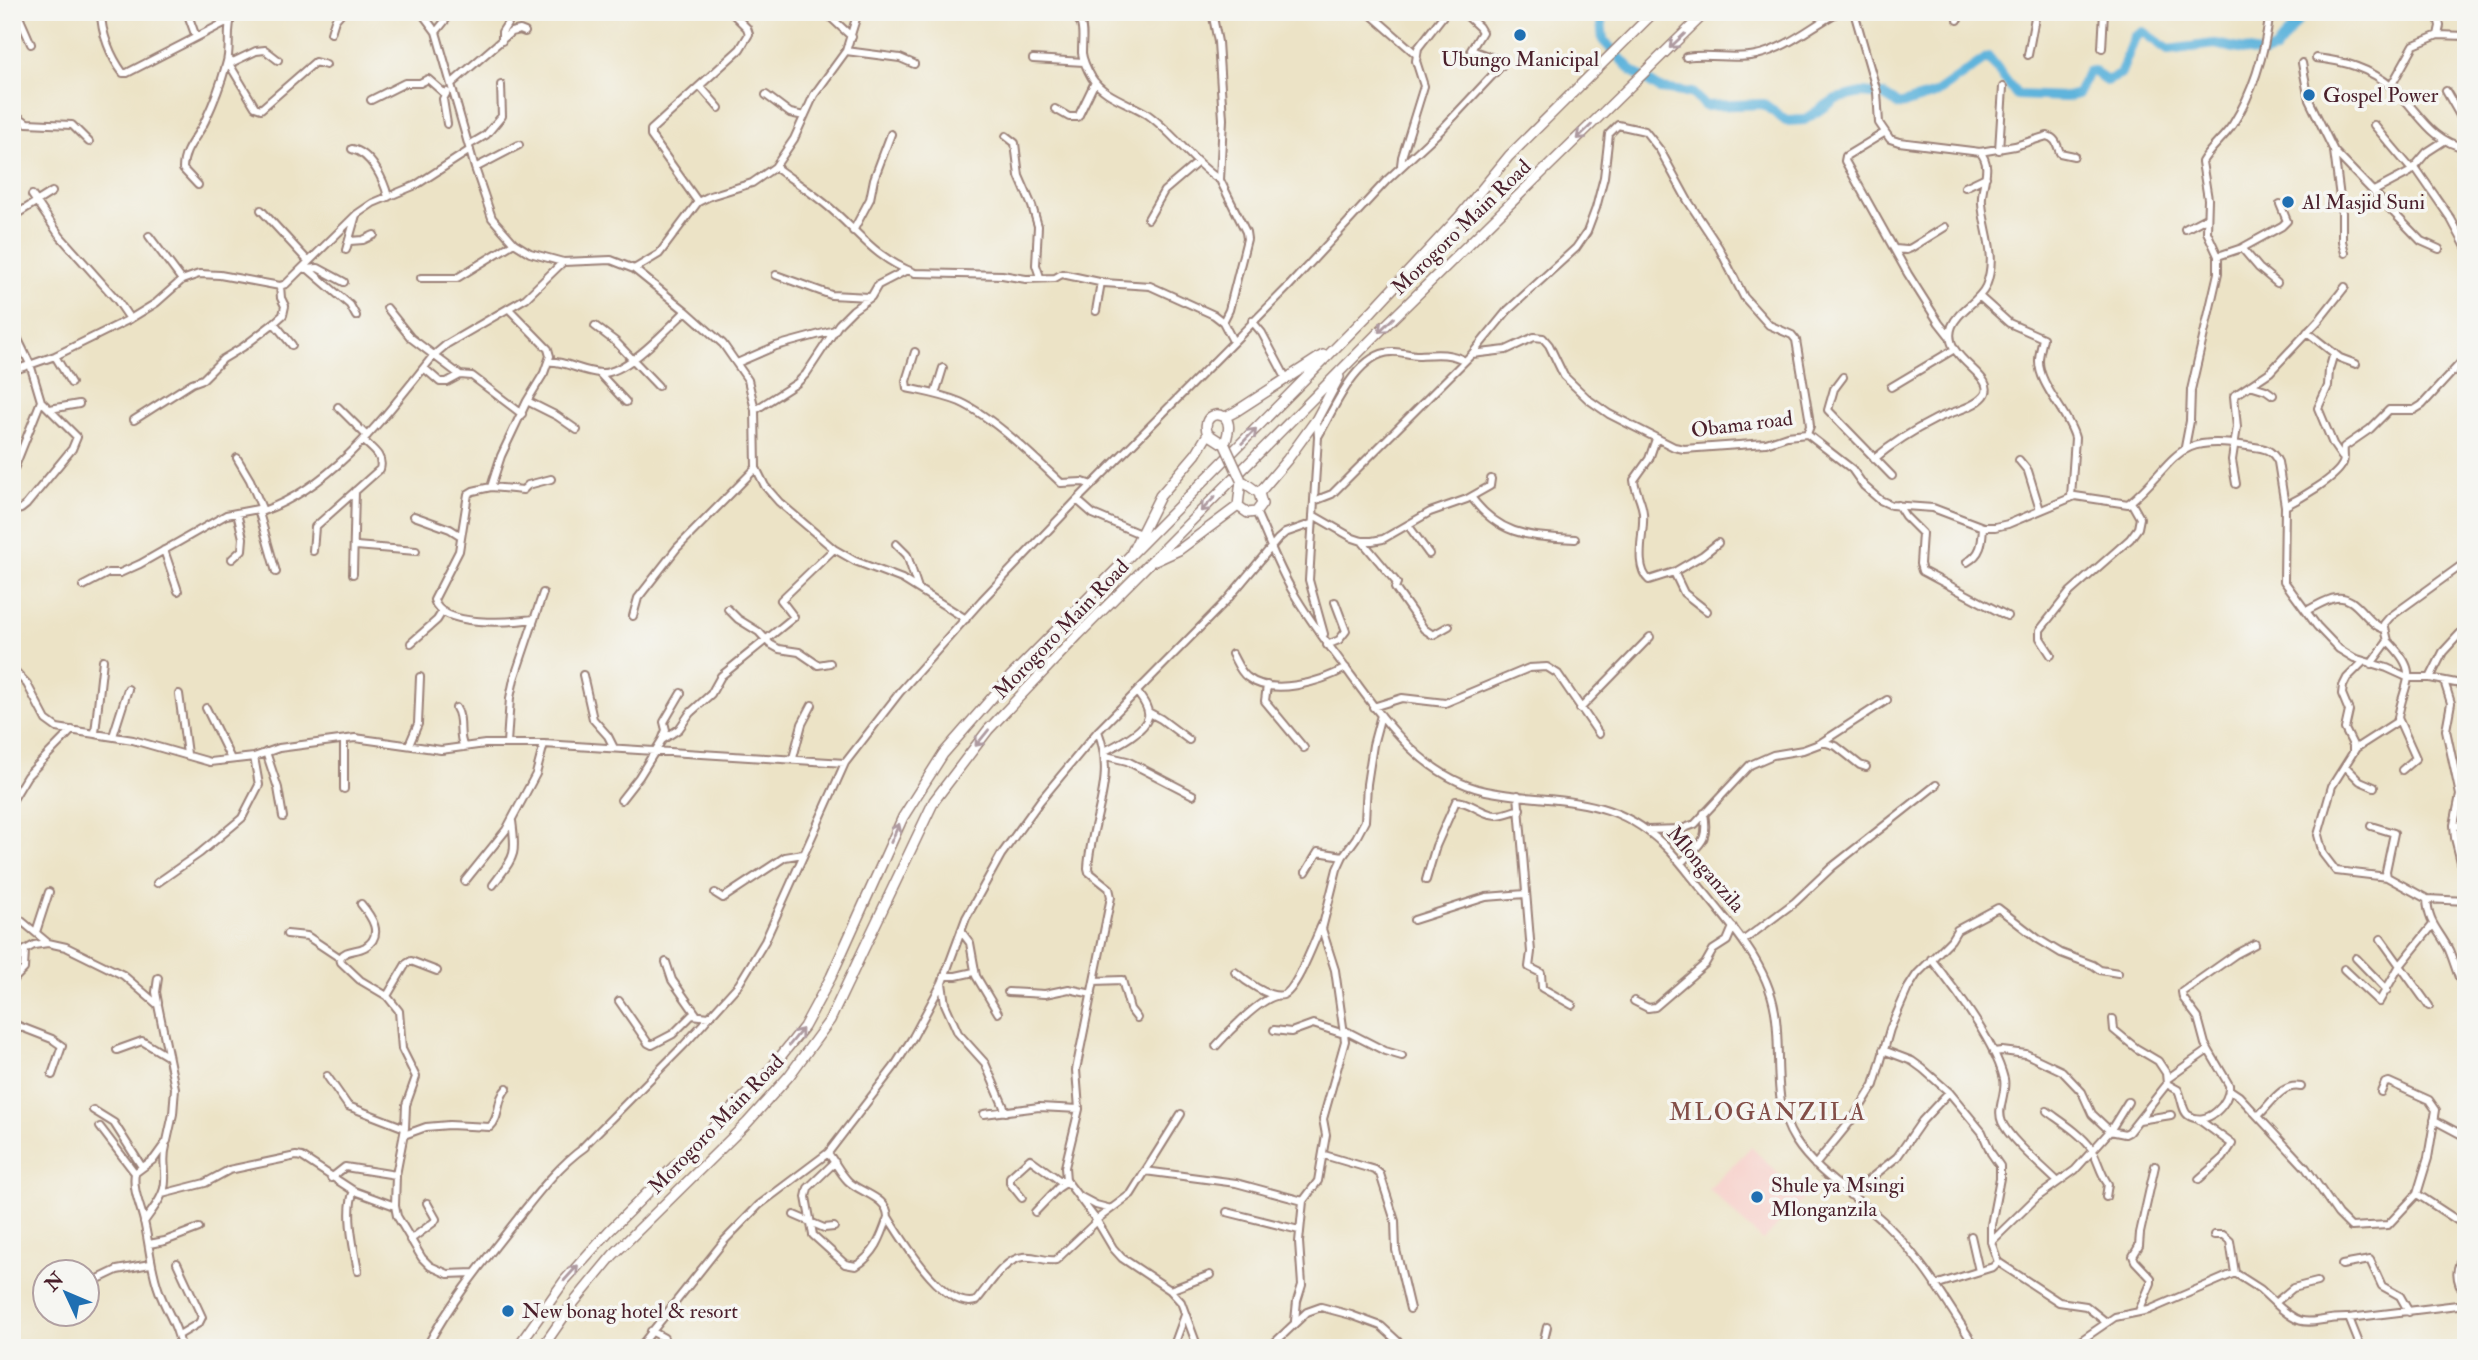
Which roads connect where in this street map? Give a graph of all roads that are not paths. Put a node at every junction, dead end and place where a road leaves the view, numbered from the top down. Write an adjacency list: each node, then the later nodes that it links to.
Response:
1 (17, 12): 34 (street)
2 (101, 12): 31 (street)
3 (187, 12): 31 (street)
4 (341, 12): 28 (street)
5 (421, 12): 26 (street)
6 (452, 12): 26 (street)
7 (515, 12): 33 (street)
8 (731, 12): 50 (street)
9 (825, 12): 32 (street)
10 (858, 12): 32 (street)
11 (1061, 12): 24 (street)
12 (1212, 12): 84 (street)
13 (1446, 12): 37 (street)
14 (1463, 12): 79 (street)
15 (1654, 12): 144 (highway, Morogoro Main Road)
16 (1706, 12): 152 (highway, Morogoro Main Road, one-way to 152)
17 (1838, 12): 39 (street)
18 (1854, 12): 66 (street)
19 (2036, 12): 38 (street)
20 (2104, 12): 35 (street)
21 (2270, 12): 97 (street)
22 (2437, 12): 29 (street)
23 (1370, 13): 37 (street)
24 (1079, 15): 44 (street)
25 (231, 16): 31 (street); 42 (street)
26 (436, 32): 52 (street)
27 (524, 32): 33 (street)
28 (331, 33)
29 (2438, 35): 30 (street); 51 (street)
30 (2466, 36)
31 (196, 37)
32 (852, 37): 36 (street)
33 (502, 41): 52 (street)
34 (31, 44)
35 (2102, 48)
36 (846, 51): 46 (street); 61 (street)
37 (1416, 54): 79 (street)
38 (2028, 55)
39 (1686, 57)
40 (2316, 58): 51 (street)
41 (1033, 59): 44 (street)
42 (228, 60): 43 (street); 47 (street); 85 (street)
43 (278, 60)
44 (1084, 62): 48 (street)
45 (2302, 63): 75 (street)
46 (914, 64)
47 (326, 65)
48 (1094, 82): 59 (street); 78 (street)
49 (501, 85): 71 (street)
50 (700, 86): 58 (street); 92 (street)
51 (2391, 86): 68 (street)
52 (452, 87): 55 (street); 71 (street)
53 (2003, 87): 74 (street)
54 (2446, 91): 64 (street)
55 (445, 94): 57 (street); 62 (street)
56 (766, 95): 61 (street)
57 (371, 100)
58 (719, 108)
59 (1055, 109)
60 (12, 112): 69 (street)
61 (804, 116): 80 (street)
62 (447, 124)
63 (2374, 125): 82 (street)
64 (2466, 126)
65 (891, 134): 101 (street)
66 (1884, 134): 76 (street); 108 (street)
67 (1006, 136): 118 (street)
68 (2444, 141): 72 (street); 82 (street)
69 (89, 142)
70 (519, 145): 81 (street)
71 (470, 147): 81 (street); 90 (street)
72 (2466, 148)
73 (352, 149): 90 (street)
74 (1999, 150): 76 (street); 77 (street)
75 (2334, 151): 88 (street); 111 (street)
76 (1980, 152): 83 (street)
77 (2074, 156)
78 (1198, 162): 84 (street); 98 (street)
79 (1401, 165): 134 (street)
80 (775, 167): 92 (street); 101 (street)
81 (475, 168): 105 (street)
82 (2413, 169): 88 (street); 106 (street)
83 (1986, 177): 86 (street); 127 (street)
84 (1220, 180): 136 (street)
85 (198, 184)
86 (1965, 187)
87 (52, 191): 91 (street)
88 (2374, 191): 109 (street)
89 (32, 195): 91 (street)
90 (388, 197): 95 (street)
91 (37, 202): 96 (street); 133 (street)
92 (698, 202): 115 (street)
93 (2280, 204): 107 (street)
94 (261, 210): 114 (street)
95 (357, 214): 104 (street); 114 (street)
96 (12, 217)
97 (2206, 218): 100 (street); 112 (street)
98 (1147, 219)
99 (1945, 227): 108 (street)
100 (2185, 229)
101 (853, 231): 116 (street)
102 (374, 234): 104 (street)
103 (149, 236): 120 (street)
104 (350, 241): 110 (street)
105 (514, 243): 113 (street); 119 (street)
106 (2466, 247)
107 (2242, 248): 112 (street); 123 (street)
108 (1895, 249): 141 (street)
109 (2439, 249)
110 (346, 250)
111 (2345, 253)
112 (2218, 256): 191 (street)
113 (563, 262): 115 (street); 129 (street)
114 (305, 266): 121 (street); 124 (street); 132 (street)
115 (634, 269): 130 (street)
116 (907, 270): 118 (street); 126 (street)
117 (776, 275): 126 (street)
118 (1040, 277): 122 (street)
119 (421, 278)
120 (182, 280): 124 (street); 133 (street)
121 (344, 282)
122 (1101, 282): 131 (street); 136 (street)
123 (2277, 283)
124 (281, 286): 135 (street)
125 (2345, 287): 140 (street)
126 (871, 297): 139 (street)
127 (1980, 297): 141 (street); 208 (street)
128 (387, 309): 149 (street)
129 (509, 309): 149 (street); 155 (street)
130 (687, 311): 153 (street); 156 (street)
131 (1096, 311)
132 (356, 316)
133 (130, 318): 150 (street)
134 (1252, 321): 142 (street); 165 (street)
135 (274, 323): 143 (street); 181 (street)
136 (1223, 323): 142 (street)
137 (595, 326): 153 (street)
138 (12, 327): 157 (street)
139 (836, 330): 156 (street); 178 (street)
140 (2307, 332): 147 (street); 167 (street)
141 (1950, 337): 145 (street)
142 (1233, 341): 203 (street)
143 (292, 345)
144 (1336, 347): 165 (highway); 239 (highway, Morogoro Main Road, one-way to 144)
145 (1953, 350): 169 (street); 194 (street)
146 (915, 352): 170 (street)
147 (2334, 353): 158 (street); 193 (street)
148 (1472, 354): 154 (street); 185 (street); 188 (street, Obama road)
149 (434, 355): 159 (street); 163 (street)
150 (55, 356): 157 (street); 166 (street)
151 (2466, 358): 193 (street)
152 (1351, 359): 182 (highway); 242 (highway, Morogoro Main Road, one-way to 242)
153 (632, 360): 162 (street); 168 (street)
154 (1465, 360): 186 (street); 210 (street)
155 (548, 362): 162 (street); 173 (street)
156 (737, 363): 178 (street)
157 (30, 364): 161 (street); 172 (street)
158 (2356, 364)
159 (424, 368): 163 (street); 187 (street)
160 (943, 368): 170 (street)
161 (12, 371)
162 (599, 373): 174 (street)
163 (460, 375): 179 (street)
164 (1843, 377): 194 (street)
165 (1286, 378): 180 (highway)
166 (71, 383)
167 (2250, 385): 171 (street); 189 (street)
168 (658, 386)
169 (1891, 387)
170 (935, 394): 203 (street)
171 (2273, 395)
172 (41, 401): 177 (street); 197 (street)
173 (527, 401): 179 (street); 183 (street)
174 (626, 402)
175 (79, 404): 177 (street)
176 (338, 407): 187 (street)
177 (50, 410): 217 (street)
178 (755, 410): 196 (street)
179 (522, 414): 204 (street)
180 (1225, 416): 184 (highway); 190 (highway)
181 (134, 420)
182 (1316, 420): 186 (street); 206 (highway)
183 (577, 430)
184 (1208, 434): 190 (highway); 225 (highway)
185 (1807, 434): 188 (street, Obama road); 212 (street, Obama road)
186 (1318, 437): 210 (street)
187 (366, 439): 205 (street); 215 (street)
188 (1656, 439): 244 (street)
189 (2235, 444): 191 (street); 202 (street); 214 (street)
190 (1226, 445): 201 (highway, bridge)
191 (2185, 447): 211 (street)
192 (237, 458): 215 (street)
193 (2343, 458): 214 (street)
194 (1874, 459): 198 (street)
195 (2019, 460): 216 (street)
196 (756, 468): 233 (street); 255 (street)
197 (12, 474)
198 (1892, 476)
199 (1491, 479): 207 (street)
200 (551, 480): 204 (street)
201 (1241, 480): 206 (highway); 213 (highway)
202 (2236, 484)
203 (1092, 485): 209 (street)
204 (491, 488): 226 (street)
205 (355, 491): 231 (street); 235 (street)
206 (1259, 493): 218 (highway)
207 (1471, 497): 223 (street); 227 (street)
208 (2071, 497): 211 (street); 216 (street)
209 (1077, 500): 225 (street); 257 (street)
210 (1314, 501): 220 (street)
211 (2131, 502): 268 (street)
212 (1898, 505): 224 (street, Obama road); 256 (street)
213 (1238, 506): 218 (highway); 242 (highway)
214 (2285, 506): 253 (street)
215 (261, 510): 219 (street); 243 (street)
216 (2040, 510): 224 (street)
217 (12, 511)
218 (1256, 512): 232 (street, Mlonganzila)
219 (237, 513): 234 (street); 238 (street)
220 (1313, 515): 222 (street); 228 (street)
221 (414, 516): 226 (street)
222 (1311, 524): 232 (street); 266 (street)
223 (1408, 525): 228 (street); 237 (street)
224 (1983, 527): 240 (street)
225 (1140, 534): 239 (highway)
226 (461, 536): 254 (street)
227 (1575, 539)
228 (1363, 541): 259 (street)
229 (1718, 543): 244 (street)
230 (896, 544): 247 (street)
231 (356, 546): 236 (street); 245 (street)
232 (1272, 548): 266 (street, Mlonganzila); 282 (street)
233 (834, 549): 247 (street); 263 (street)
234 (164, 550): 246 (street); 248 (street)
235 (313, 551)
236 (416, 551)
237 (1429, 554)
238 (232, 559)
239 (1129, 559): 504 (highway, Morogoro Main Road, one-way to 239)
240 (1967, 562)
241 (2466, 562): 261 (street)
242 (1149, 564): 505 (highway, Morogoro Main Road, one-way to 505)
243 (276, 572)
244 (1674, 572): 252 (street)
245 (353, 574)
246 (83, 586)
247 (918, 588): 257 (street)
248 (178, 591)
249 (543, 593): 258 (street)
250 (1335, 602): 266 (street)
251 (728, 609): 263 (street)
252 (1707, 611)
253 (2306, 611): 261 (street); 271 (street)
254 (442, 612): 258 (street); 265 (street)
255 (633, 616)
256 (2007, 616)
257 (966, 619): 317 (street)
258 (534, 620): 303 (street)
259 (1449, 626)
260 (2466, 627): 277 (street)
261 (2385, 629): 264 (street)
262 (1650, 636): 290 (street)
263 (766, 641): 270 (street); 300 (street)
264 (2388, 642): 271 (street); 276 (street)
265 (411, 643)
266 (1328, 646): 273 (street, Mlonganzila)
267 (1232, 654): 280 (street)
268 (2051, 655)
269 (103, 660): 296 (street)
270 (830, 663)
271 (2367, 663): 276 (street); 311 (street)
272 (12, 668): 294 (street)
273 (1346, 668): 280 (street); 287 (street, Mlonganzila)
274 (583, 675): 307 (street)
275 (420, 677): 305 (street)
276 (2409, 678): 277 (street); 293 (street)
277 (2430, 678): 278 (street)
278 (2444, 681): 279 (street); 334 (street)
279 (2466, 684)
280 (1267, 685): 308 (street)
281 (128, 690): 298 (street)
282 (1137, 692): 291 (street); 295 (street)
283 (681, 693): 300 (street)
284 (179, 694): 313 (street)
285 (1887, 700): 302 (street)
286 (812, 705): 315 (street)
287 (1374, 706): 290 (street); 292 (street, Mlonganzila)
288 (206, 708): 316 (street)
289 (456, 708): 306 (street)
290 (1580, 709): 297 (street)
291 (1148, 712): 301 (street); 312 (street)
292 (1381, 715): 327 (street, Mlonganzila); 339 (street)
293 (2398, 721): 311 (street); 320 (street)
294 (72, 730): 296 (street); 329 (street)
295 (1098, 732): 312 (street); 359 (street)
296 (95, 733): 298 (street)
297 (1599, 734)
298 (113, 736): 313 (street)
299 (344, 740): 305 (street); 310 (street); 325 (street)
300 (662, 740): 309 (street)
301 (1189, 740)
302 (1823, 742): 319 (street); 331 (street)
303 (507, 743): 304 (street); 306 (street)
304 (544, 744): 307 (street); 333 (street)
305 (408, 745): 306 (street)
306 (464, 747)
307 (614, 748): 309 (street)
308 (1304, 748)
309 (655, 749): 315 (street); 328 (street)
310 (266, 752): 314 (street); 321 (street)
311 (2353, 752): 318 (street)
312 (1105, 753): 326 (street); 379 (street)
313 (187, 754): 316 (street)
314 (254, 757): 316 (street); 322 (street)
315 (793, 758): 317 (street)
316 (232, 759)
317 (845, 763): 338 (street)
318 (2344, 766): 324 (street); 342 (street)
319 (1866, 767)
320 (2402, 770)
321 (275, 779): 322 (street); 332 (street)
322 (259, 785): 345 (street)
323 (1936, 785): 363 (street)
324 (2374, 787)
325 (344, 789)
326 (1193, 795)
327 (1518, 795): 330 (street); 337 (street, Mlonganzila)
328 (621, 800)
329 (12, 801)
330 (1520, 809): 343 (street); 350 (street)
331 (1704, 813): 337 (street); 340 (street)
332 (283, 817)
333 (512, 819): 344 (street); 347 (street)
334 (2454, 825): 336 (street); 346 (street)
335 (2371, 826): 342 (street)
336 (2466, 827)
337 (1647, 830): 340 (street, Mlonganzila)
338 (803, 854): 349 (street); 394 (street)
339 (1343, 856): 341 (street); 355 (street)
340 (1681, 863): 358 (street, Mlonganzila)
341 (1306, 872)
342 (2387, 877): 351 (street)
343 (1426, 880)
344 (465, 881)
345 (157, 883)
346 (2466, 883)
347 (494, 885)
348 (49, 892): 360 (street)
349 (715, 894)
350 (1525, 894): 356 (street); 389 (street)
351 (2427, 899): 352 (street); 357 (street)
352 (2466, 901)
353 (361, 904): 366 (street)
354 (12, 913): 360 (street)
355 (1324, 916): 385 (street); 399 (street)
356 (1414, 920)
357 (2432, 926): 370 (street); 382 (street)
358 (1733, 927): 363 (street, Mlonganzila); 387 (street)
359 (961, 931): 373 (street); 377 (street)
360 (36, 932): 364 (street)
361 (287, 934): 366 (street)
362 (2381, 939): 370 (street)
363 (1744, 940): 437 (street, Mlonganzila)
364 (48, 943): 378 (street); 388 (street)
365 (2255, 944): 403 (street)
366 (340, 958): 384 (street)
367 (2356, 958): 380 (street)
368 (1931, 959): 375 (street); 402 (street); 404 (street)
369 (666, 962): 392 (street)
370 (2399, 967): 380 (street); 390 (street)
371 (2344, 969): 380 (street)
372 (437, 971): 384 (street)
373 (974, 972): 377 (street); 391 (street)
374 (1235, 972): 385 (street)
375 (2118, 973)
376 (158, 978): 388 (street)
377 (943, 979): 420 (street); 434 (street)
378 (12, 981)
379 (1094, 981): 383 (street); 395 (street)
380 (2387, 990)
381 (1008, 992): 383 (street)
382 (2466, 993)
383 (1092, 994): 417 (street)
384 (387, 996): 430 (street)
385 (1278, 996): 400 (street)
386 (619, 1001): 392 (street)
387 (1634, 1001)
388 (158, 1005): 405 (street)
389 (1572, 1005)
390 (2429, 1006)
391 (998, 1013)
392 (696, 1014): 394 (street)
393 (12, 1017): 397 (street)
394 (709, 1017): 482 (street)
395 (1137, 1018)
396 (2113, 1019): 410 (street)
397 (16, 1025): 407 (street); 408 (street)
398 (1274, 1030): 399 (street)
399 (1344, 1032): 406 (street); 435 (street)
400 (1216, 1046)
401 (117, 1050): 405 (street)
402 (1883, 1050): 415 (street); 437 (street)
403 (2208, 1050): 410 (street); 413 (street)
404 (1993, 1052): 429 (street); 447 (street)
405 (167, 1056): 432 (street)
406 (1402, 1056)
407 (13, 1065)
408 (52, 1075)
409 (327, 1076): 430 (street)
410 (2167, 1082): 425 (street); 426 (street)
411 (2301, 1087): 424 (street)
412 (507, 1088): 430 (street)
413 (2230, 1090): 424 (street); 425 (street)
414 (2381, 1091): 427 (street)
415 (1949, 1092): 452 (street); 473 (street)
416 (2128, 1102): 429 (street)
417 (1079, 1109): 420 (street); 446 (street)
418 (93, 1110): 439 (street)
419 (2048, 1111): 433 (street)
420 (1006, 1112): 421 (street)
421 (984, 1114)
422 (1181, 1114): 440 (street)
423 (2171, 1115): 426 (street)
424 (2258, 1116): 451 (street)
425 (2196, 1118): 445 (street)
426 (2139, 1120): 429 (street)
427 (2434, 1120): 431 (street); 451 (street)
428 (100, 1127): 439 (street)
429 (2110, 1131): 433 (street)
430 (405, 1132): 441 (street)
431 (2466, 1137)
432 (167, 1141): 439 (street); 449 (street)
433 (2092, 1151): 447 (street); 453 (street)
434 (828, 1153): 436 (street); 442 (street)
435 (1324, 1155): 455 (street); 492 (street)
436 (835, 1162): 444 (street); 462 (street)
437 (1815, 1165): 452 (street, Mlonganzila)
438 (2155, 1166): 493 (street)
439 (138, 1170): 464 (street)
440 (1145, 1171): 455 (street); 458 (street)
441 (396, 1175): 443 (street); 457 (street)
442 (796, 1177): 444 (street); 500 (street)
443 (331, 1178): 448 (street); 449 (street)
444 (816, 1179): 465 (street)
445 (2199, 1179)
446 (1066, 1181): 450 (street); 454 (street); 460 (street)
447 (2057, 1181): 473 (street)
448 (354, 1191): 457 (street); 480 (street)
449 (162, 1194): 464 (street)
450 (1074, 1194): 458 (street); 463 (street)
451 (2417, 1194): 466 (street)
452 (1850, 1195): 487 (street, Mlonganzila)
453 (2106, 1197)
454 (1022, 1198)
455 (1303, 1201): 469 (street)
456 (427, 1203): 472 (street)
457 (395, 1206): 472 (street)
458 (1112, 1209): 463 (street)
459 (1227, 1212): 469 (street)
460 (1035, 1213)
461 (794, 1215): 465 (street)
462 (888, 1217): 463 (street); 465 (street)
463 (1097, 1221): 488 (street)
464 (144, 1222): 474 (street)
465 (811, 1222): 467 (street)
466 (2466, 1226)
467 (834, 1227)
468 (199, 1228): 474 (street)
469 (1299, 1230): 497 (street)
470 (2214, 1235): 483 (street)
471 (1971, 1236): 481 (street)
472 (410, 1240): 482 (street)
473 (1991, 1242): 476 (street)
474 (149, 1244): 478 (street)
475 (2466, 1251): 489 (street)
476 (1998, 1262): 481 (street); 498 (street)
477 (177, 1263): 501 (street)
478 (150, 1264): 485 (street); 501 (street)
479 (2342, 1265): 494 (street)
480 (358, 1271)
481 (1979, 1271): 487 (street)
482 (474, 1273): 503 (street)
483 (2235, 1273): 490 (street); 493 (street)
484 (1210, 1275): 488 (street)
485 (102, 1277)
486 (2317, 1282): 490 (street)
487 (1934, 1284): 513 (street, Mlonganzila)
488 (1170, 1290): 495 (street)
489 (2466, 1295)
490 (2274, 1303): 496 (street)
491 (2466, 1304): 494 (street)
492 (1410, 1309)
493 (2139, 1311): 498 (street)
494 (2409, 1312): 496 (street)
495 (1185, 1315): 508 (street); 509 (street)
496 (2349, 1318): 515 (street)
497 (1296, 1321): 510 (street); 511 (street)
498 (2106, 1322): 514 (street)
499 (1547, 1327): 512 (street)
500 (652, 1331): 506 (street); 507 (street)
501 (179, 1335): 502 (street)
502 (181, 1348)
503 (426, 1348)
504 (517, 1348)
505 (542, 1348)
506 (639, 1348)
507 (666, 1348)
508 (1173, 1348)
509 (1198, 1348)
510 (1269, 1348)
511 (1405, 1348)
512 (1542, 1348)
513 (1976, 1348)
514 (2070, 1348)
515 (2361, 1348)

